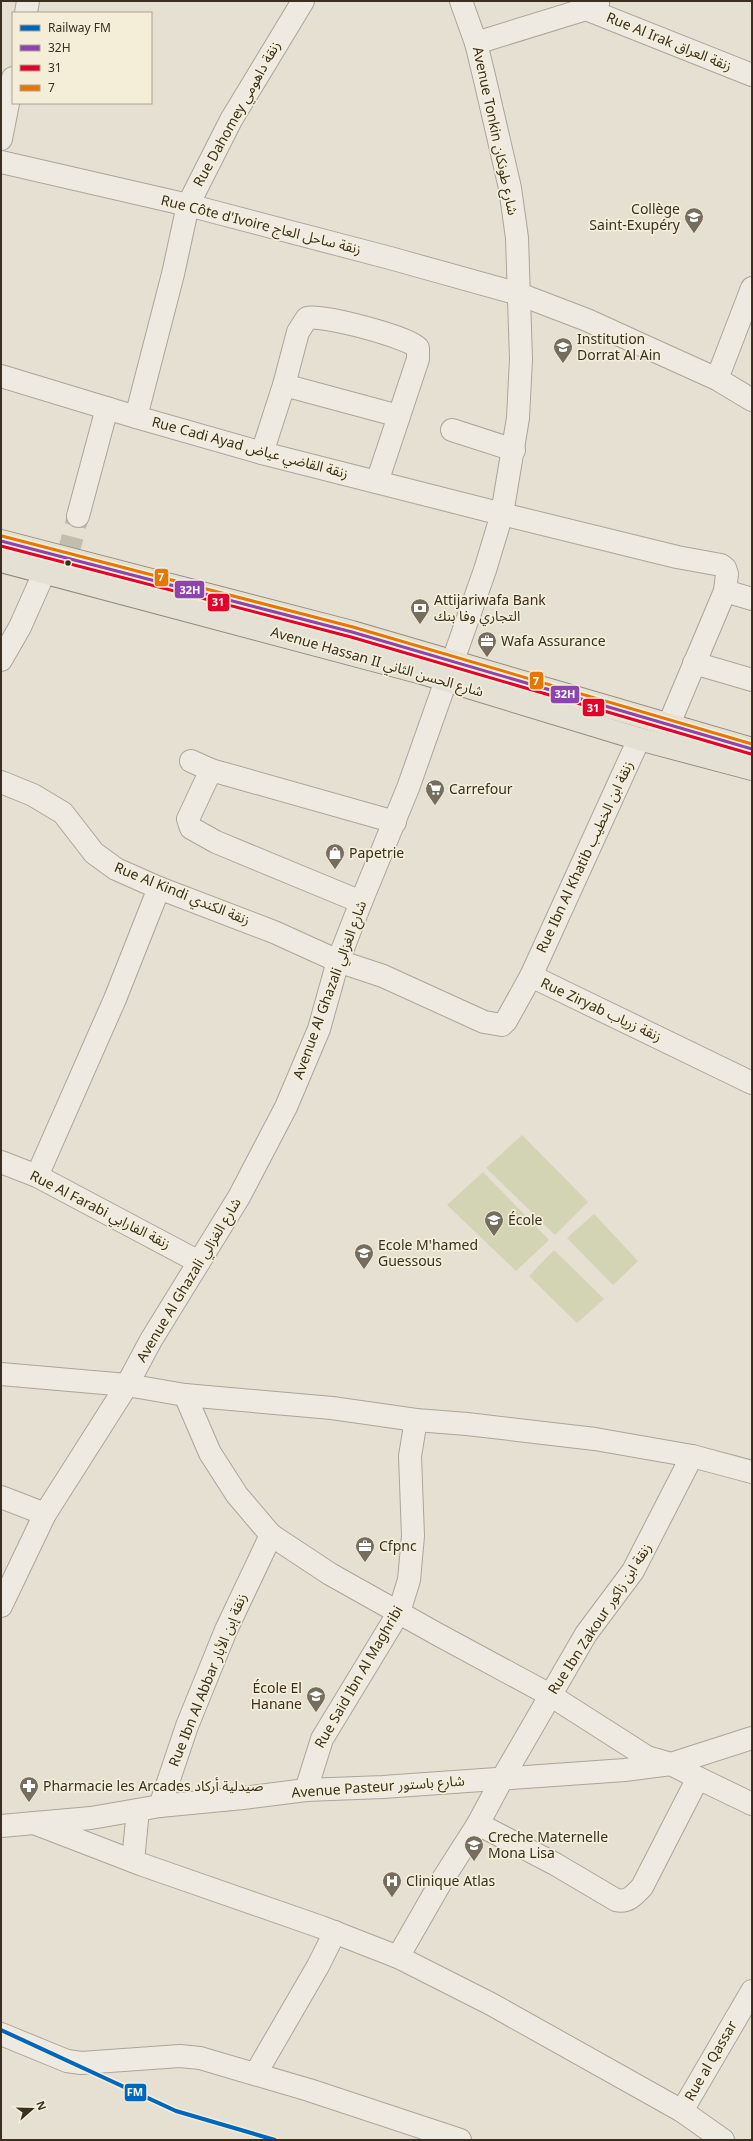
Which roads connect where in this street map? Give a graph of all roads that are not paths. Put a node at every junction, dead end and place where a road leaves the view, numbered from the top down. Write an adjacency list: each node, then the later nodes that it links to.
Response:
1 (28, 1): 5 (street)
2 (303, 1): 11 (street, Rue Dahomey زنقة داهومي)
3 (461, 1): 6 (street, Avenue Tonkin شارع طونكان)
4 (594, 5): 6 (street); 7 (street, Rue Al Irak زنقة العراق)
5 (26, 12)
6 (476, 43): 13 (street, Avenue Tonkin شارع طونكان)
7 (749, 68)
8 (12, 83): 9 (street)
9 (1, 139)
10 (1, 162): 11 (street, Rue Côte d'Ivoire زنقة ساحل العاج)
11 (188, 205): 13 (street, Rue Côte d'Ivoire زنقة ساحل العاج); 20 (street, Rue Dahomey زنقة داهومي)
12 (752, 288): 15 (street)
13 (519, 294): 15 (street, Rue Côte d'Ivoire زنقة ساحل العاج); 22 (street, Avenue Tonkin شارع طونكان)
14 (1, 376): 18 (street, Rue Cadi Ayad زنقة القاضي عياض)
15 (716, 379): 17 (street, Rue Côte d'Ivoire زنقة ساحل العاج)
16 (284, 385): 19 (street); 19 (street); 23 (street)
17 (752, 400)
18 (107, 408): 20 (street, Rue Cadi Ayad زنقة القاضي عياض); 26 (street)
19 (399, 416): 24 (street)
20 (136, 417): 23 (street, Rue Cadi Ayad زنقة القاضي عياض)
21 (452, 430): 22 (street)
22 (514, 450): 25 (street, Avenue Tonkin شارع طونكان)
23 (262, 453): 24 (street, Rue Cadi Ayad زنقة القاضي عياض)
24 (377, 482): 25 (street, Rue Cadi Ayad زنقة القاضي عياض)
25 (502, 514): 30 (street, Rue Cadi Ayad زنقة القاضي عياض); 34 (street, Avenue Tonkin شارع طونكان)
26 (78, 516)
27 (1, 541): 34 (main road, Avenue Hassan II شارع الحسن الثاني)
28 (1, 561): 29 (main road, Avenue Hassan II شارع الحسن الثاني)
29 (44, 573): 32 (street); 34 (main road, Avenue Hassan II شارع الحسن الثاني)
30 (724, 591): 31 (street); 33 (street, Rue Cadi Ayad زنقة القاضي عياض)
31 (752, 599)
32 (1, 660)
33 (694, 663): 35 (street); 36 (street, Rue Cadi Ayad زنقة القاضي عياض)
34 (449, 671): 36 (main road, Avenue Hassan II شارع الحسن الثاني); 37 (main road, Avenue Hassan II شارع الحسن الثاني); 43 (street, Avenue Al Ghazali شارع الغزالي)
35 (752, 680)
36 (669, 724): 38 (main road, Avenue Hassan II شارع الحسن الثاني)
37 (639, 738): 40 (main road, Avenue Hassan II شارع الحسن الثاني); 47 (street, Rue Ibn Al Khatib زنقة ابن الخطيب)
38 (752, 749)
39 (191, 761): 41 (street)
40 (752, 769)
41 (211, 770): 43 (street); 45 (street)
42 (1, 782): 44 (street, Rue Al Kindi زنقة الكندي)
43 (395, 822): 45 (street, Avenue Al Ghazali شارع الغزالي)
44 (159, 888): 46 (street, Rue Al Kindi زنقة الكندي); 50 (street)
45 (361, 902): 46 (street, Avenue Al Ghazali شارع الغزالي)
46 (338, 961): 47 (street, Rue Ziryab زنقة زرياب); 51 (street, Avenue Al Ghazali شارع الغزالي)
47 (531, 976): 48 (street, Rue Ziryab زنقة زرياب)
48 (752, 1083)
49 (1, 1162): 50 (street, Rue Al Farabi زنقة الفارابي)
50 (37, 1176): 51 (street, Rue Al Farabi زنقة الفارابي)
51 (199, 1262): 53 (street, Avenue Al Ghazali شارع الغزالي)
52 (1, 1374): 53 (street)
53 (127, 1385): 54 (street); 59 (street, Avenue Al Ghazali شارع الغزالي)
54 (185, 1395): 55 (street); 60 (street)
55 (416, 1420): 56 (street); 62 (street, Rue Said Ibn Al Maghribi)
56 (692, 1456): 57 (street); 63 (street, Rue Ibn Zakour زنقة ابن زاكور)
57 (752, 1472)
58 (1, 1497): 59 (street)
59 (45, 1514): 61 (street, Avenue Al Ghazali شارع الغزالي)
60 (271, 1535): 62 (street); 70 (street, Rue Ibn Al Abbar زنقة إبن الأبار)
61 (1, 1606)
62 (399, 1612): 63 (street); 68 (street, Rue Said Ibn Al Maghribi)
63 (550, 1695): 65 (street); 67 (street, Rue Ibn Zakour زنقة ابن زاكور)
64 (752, 1738): 65 (street, Avenue Pasteur شارع باستور)
65 (671, 1764): 66 (street); 67 (street, Avenue Pasteur شارع باستور)
66 (698, 1778): 69 (street); 73 (street)
67 (502, 1779): 68 (street, Avenue Pasteur شارع باستور); 73 (street, Rue Ibn Zakour زنقة ابن زاكور)
68 (306, 1790): 70 (street, Avenue Pasteur شارع باستور)
69 (752, 1804)
70 (160, 1806): 71 (street, Avenue Pasteur شارع باستور)
71 (138, 1810): 72 (street, Avenue Pasteur شارع باستور); 75 (street)
72 (34, 1823): 74 (street, Avenue Pasteur شارع باستور); 75 (street)
73 (478, 1824): 77 (street, Rue Ibn Zakour زنقة ابن زاكور)
74 (1, 1826)
75 (133, 1861): 76 (street)
76 (334, 1932): 77 (street); 80 (street)
77 (398, 1957): 81 (street)
78 (752, 1991): 81 (street, Rue al Qassar)
79 (1, 2034): 80 (street)
80 (256, 2073): 82 (street)
81 (682, 2111): 83 (street)
82 (460, 2140)
83 (723, 2140)

